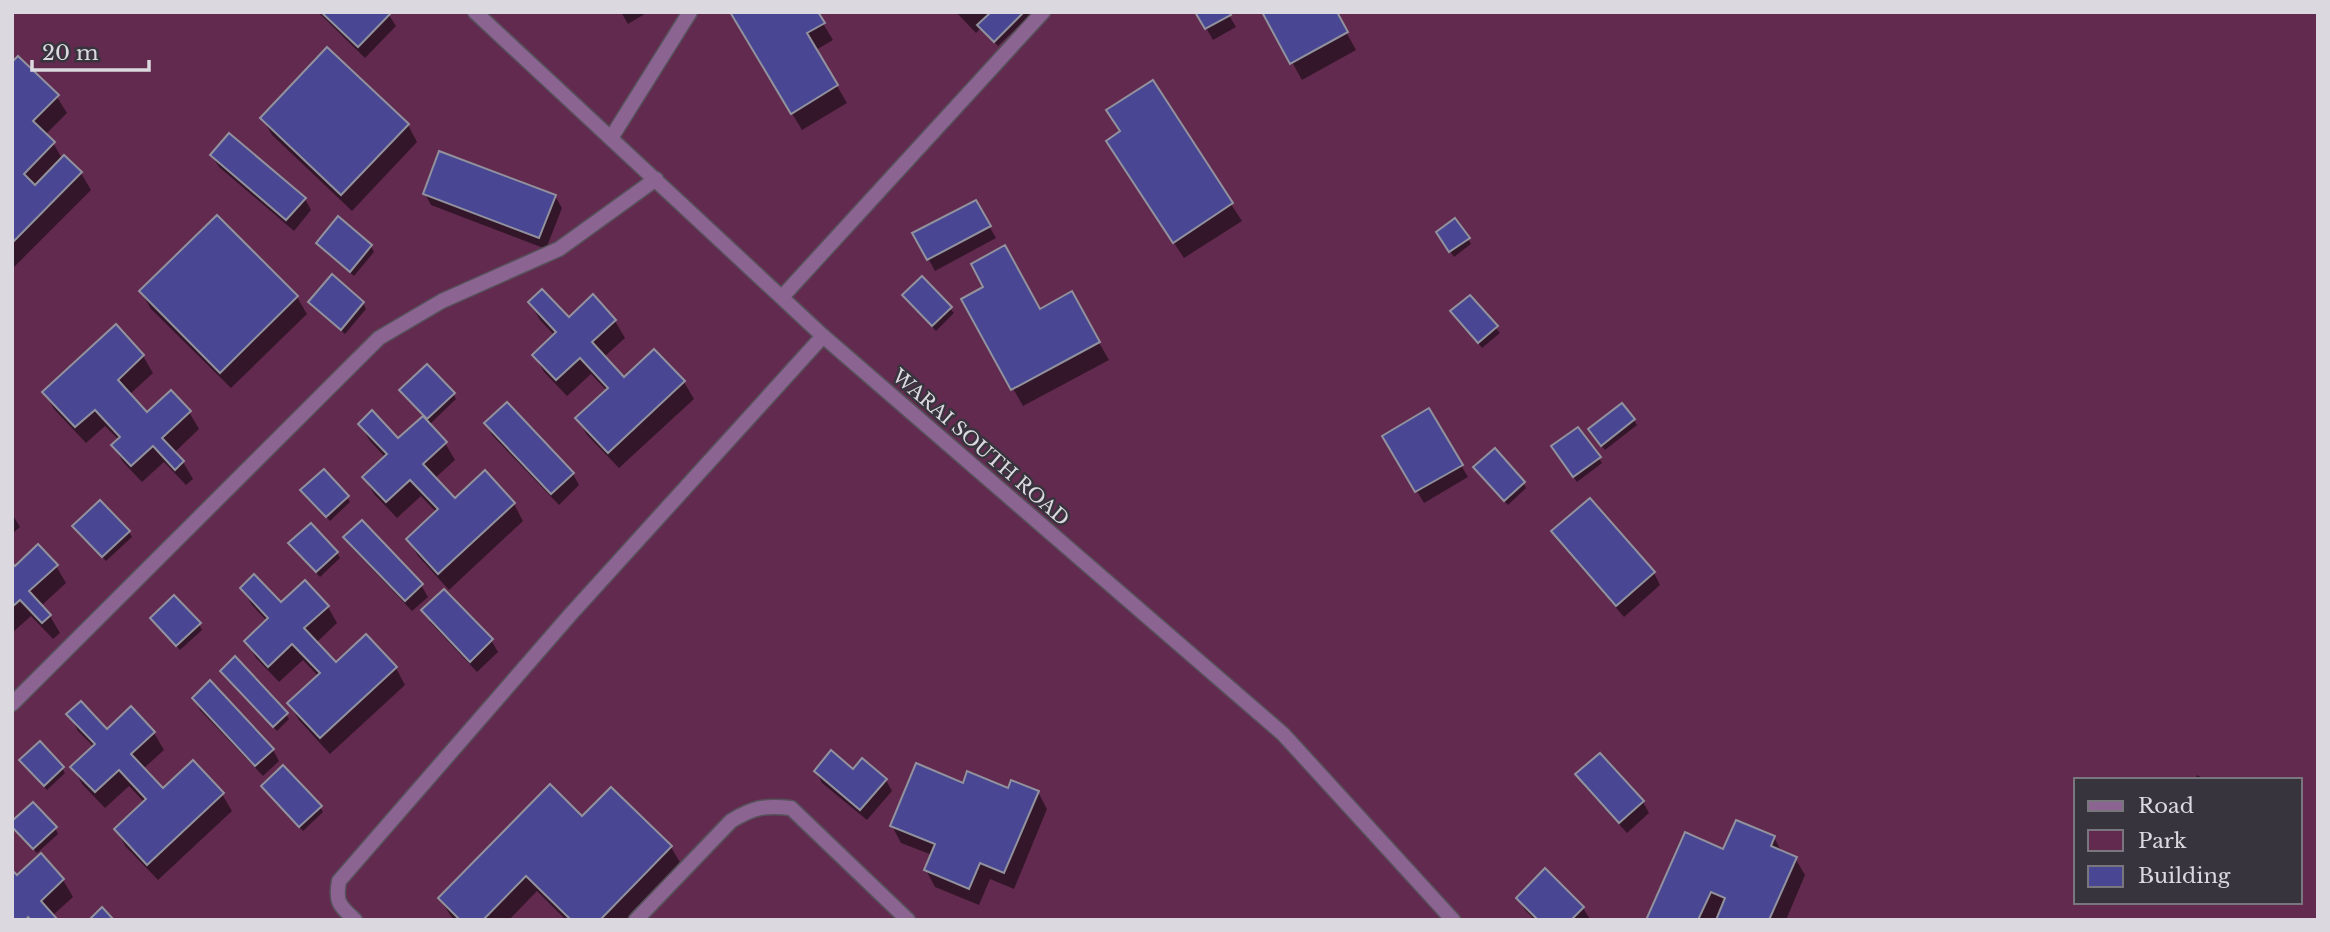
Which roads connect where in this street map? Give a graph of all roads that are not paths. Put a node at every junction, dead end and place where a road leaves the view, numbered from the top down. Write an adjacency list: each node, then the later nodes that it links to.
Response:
1 (475, 12): 4 (street, WARAI SOUTH ROAD)
2 (690, 12): 4 (street)
3 (1043, 12): 6 (street)
4 (611, 138): 5 (street, WARAI SOUTH ROAD)
5 (656, 179): 6 (street, WARAI SOUTH ROAD); 8 (street)
6 (782, 297): 7 (street, WARAI SOUTH ROAD)
7 (823, 336): 9 (street); 12 (street, WARAI SOUTH ROAD)
8 (12, 704)
9 (355, 920)
10 (636, 920): 11 (street)
11 (908, 920)
12 (1453, 920)

